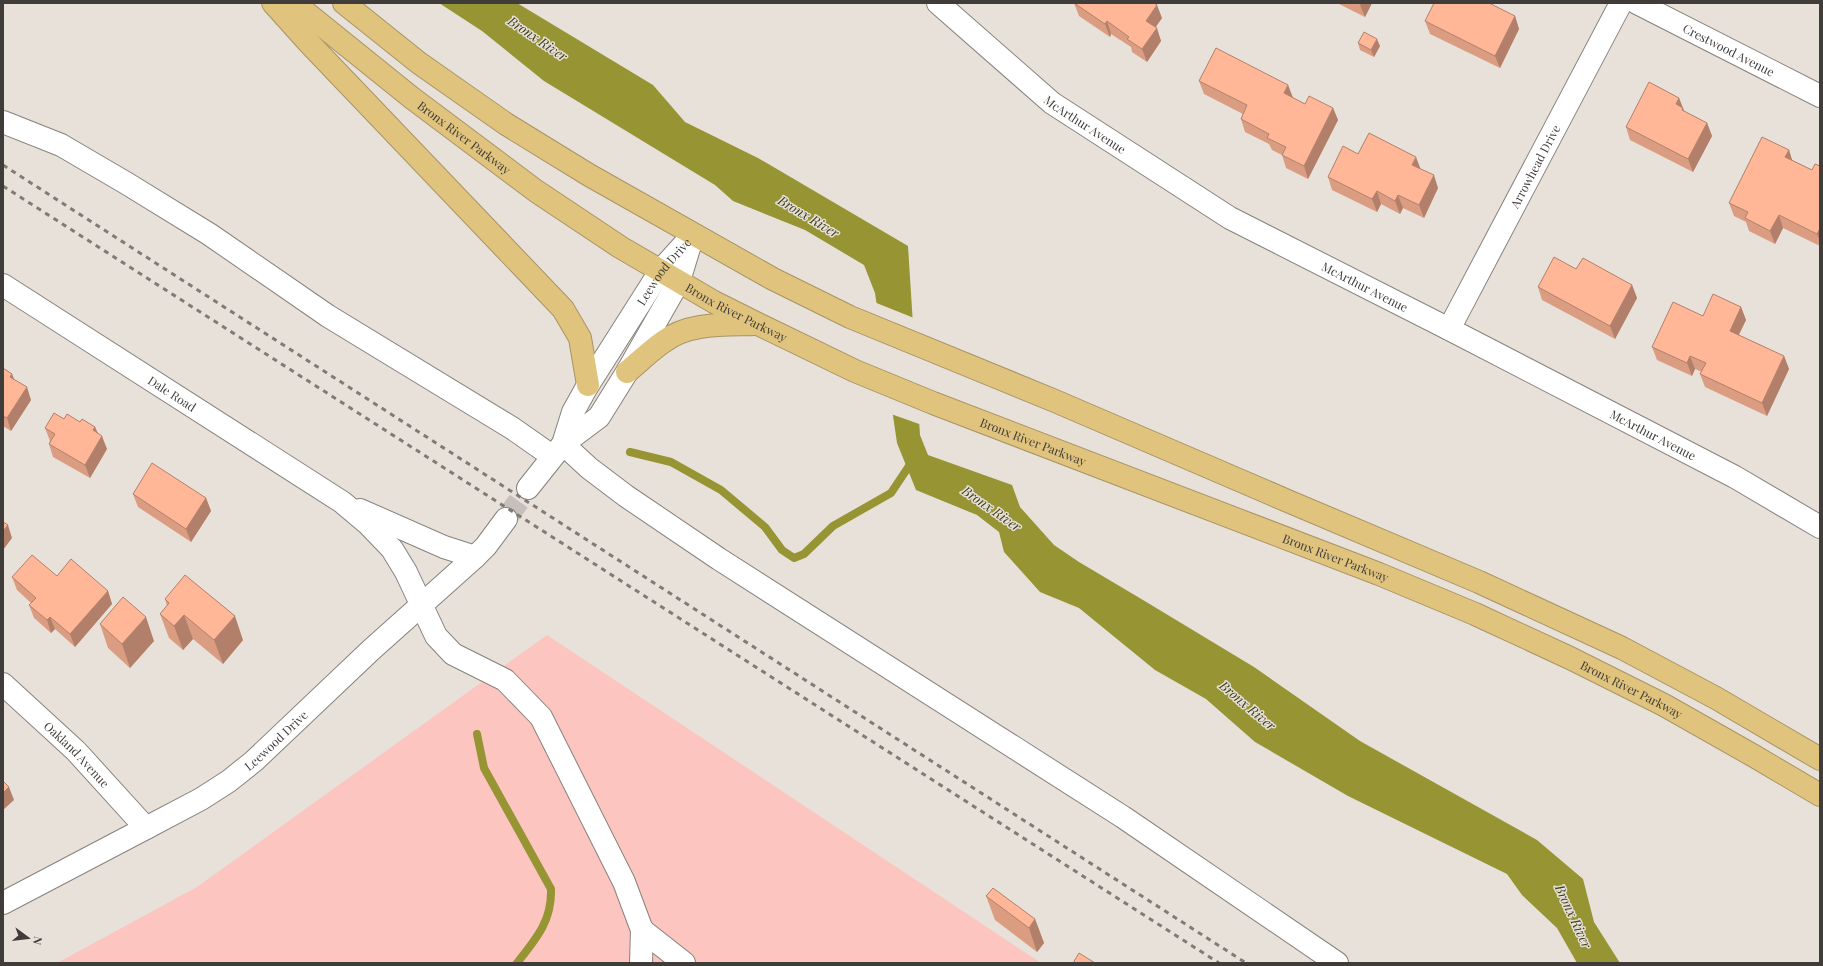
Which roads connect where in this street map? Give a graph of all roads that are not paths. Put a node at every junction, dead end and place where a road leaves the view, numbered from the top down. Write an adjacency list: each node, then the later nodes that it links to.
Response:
1 (274, 3): 16 (highway)
2 (294, 3): 10 (highway, Bronx River Parkway)
3 (344, 3): 9 (highway)
4 (1621, 3): 14 (street, Arrowhead Drive)
5 (1637, 3): 7 (street, Crestwood Avenue)
6 (940, 4): 14 (street, McArthur Avenue)
7 (1820, 96)
8 (3, 122): 17 (street)
9 (693, 235): 10 (street, Leewood Drive); 11 (street, Leewood Drive); 25 (highway)
10 (661, 270): 11 (highway, Bronx River Parkway); 16 (street, Leewood Drive)
11 (679, 281): 13 (highway, Bronx River Parkway); 15 (street, Leewood Drive)
12 (3, 285): 19 (street, Dale Road)
13 (758, 324): 15 (highway); 26 (highway, Bronx River Parkway)
14 (1449, 329): 21 (street, McArthur Avenue)
15 (628, 372): 17 (street, Leewood Drive)
16 (588, 385): 17 (street, Leewood Drive)
17 (558, 450): 18 (street, Leewood Drive); 32 (street)
18 (528, 488)
19 (342, 502): 22 (street, Dale Road); 23 (street, Dale Road)
20 (506, 520): 22 (street, Leewood Drive)
21 (1820, 527)
22 (475, 557): 23 (street, Leewood Drive)
23 (422, 605): 27 (street, Leewood Drive); 29 (street, Dale Road)
24 (3, 684): 27 (street, Oakland Avenue)
25 (1820, 759)
26 (1820, 795)
27 (146, 828): 28 (street, Leewood Drive)
28 (3, 903)
29 (642, 930): 30 (street); 31 (street)
30 (641, 963)
31 (684, 963)
32 (1337, 963)

